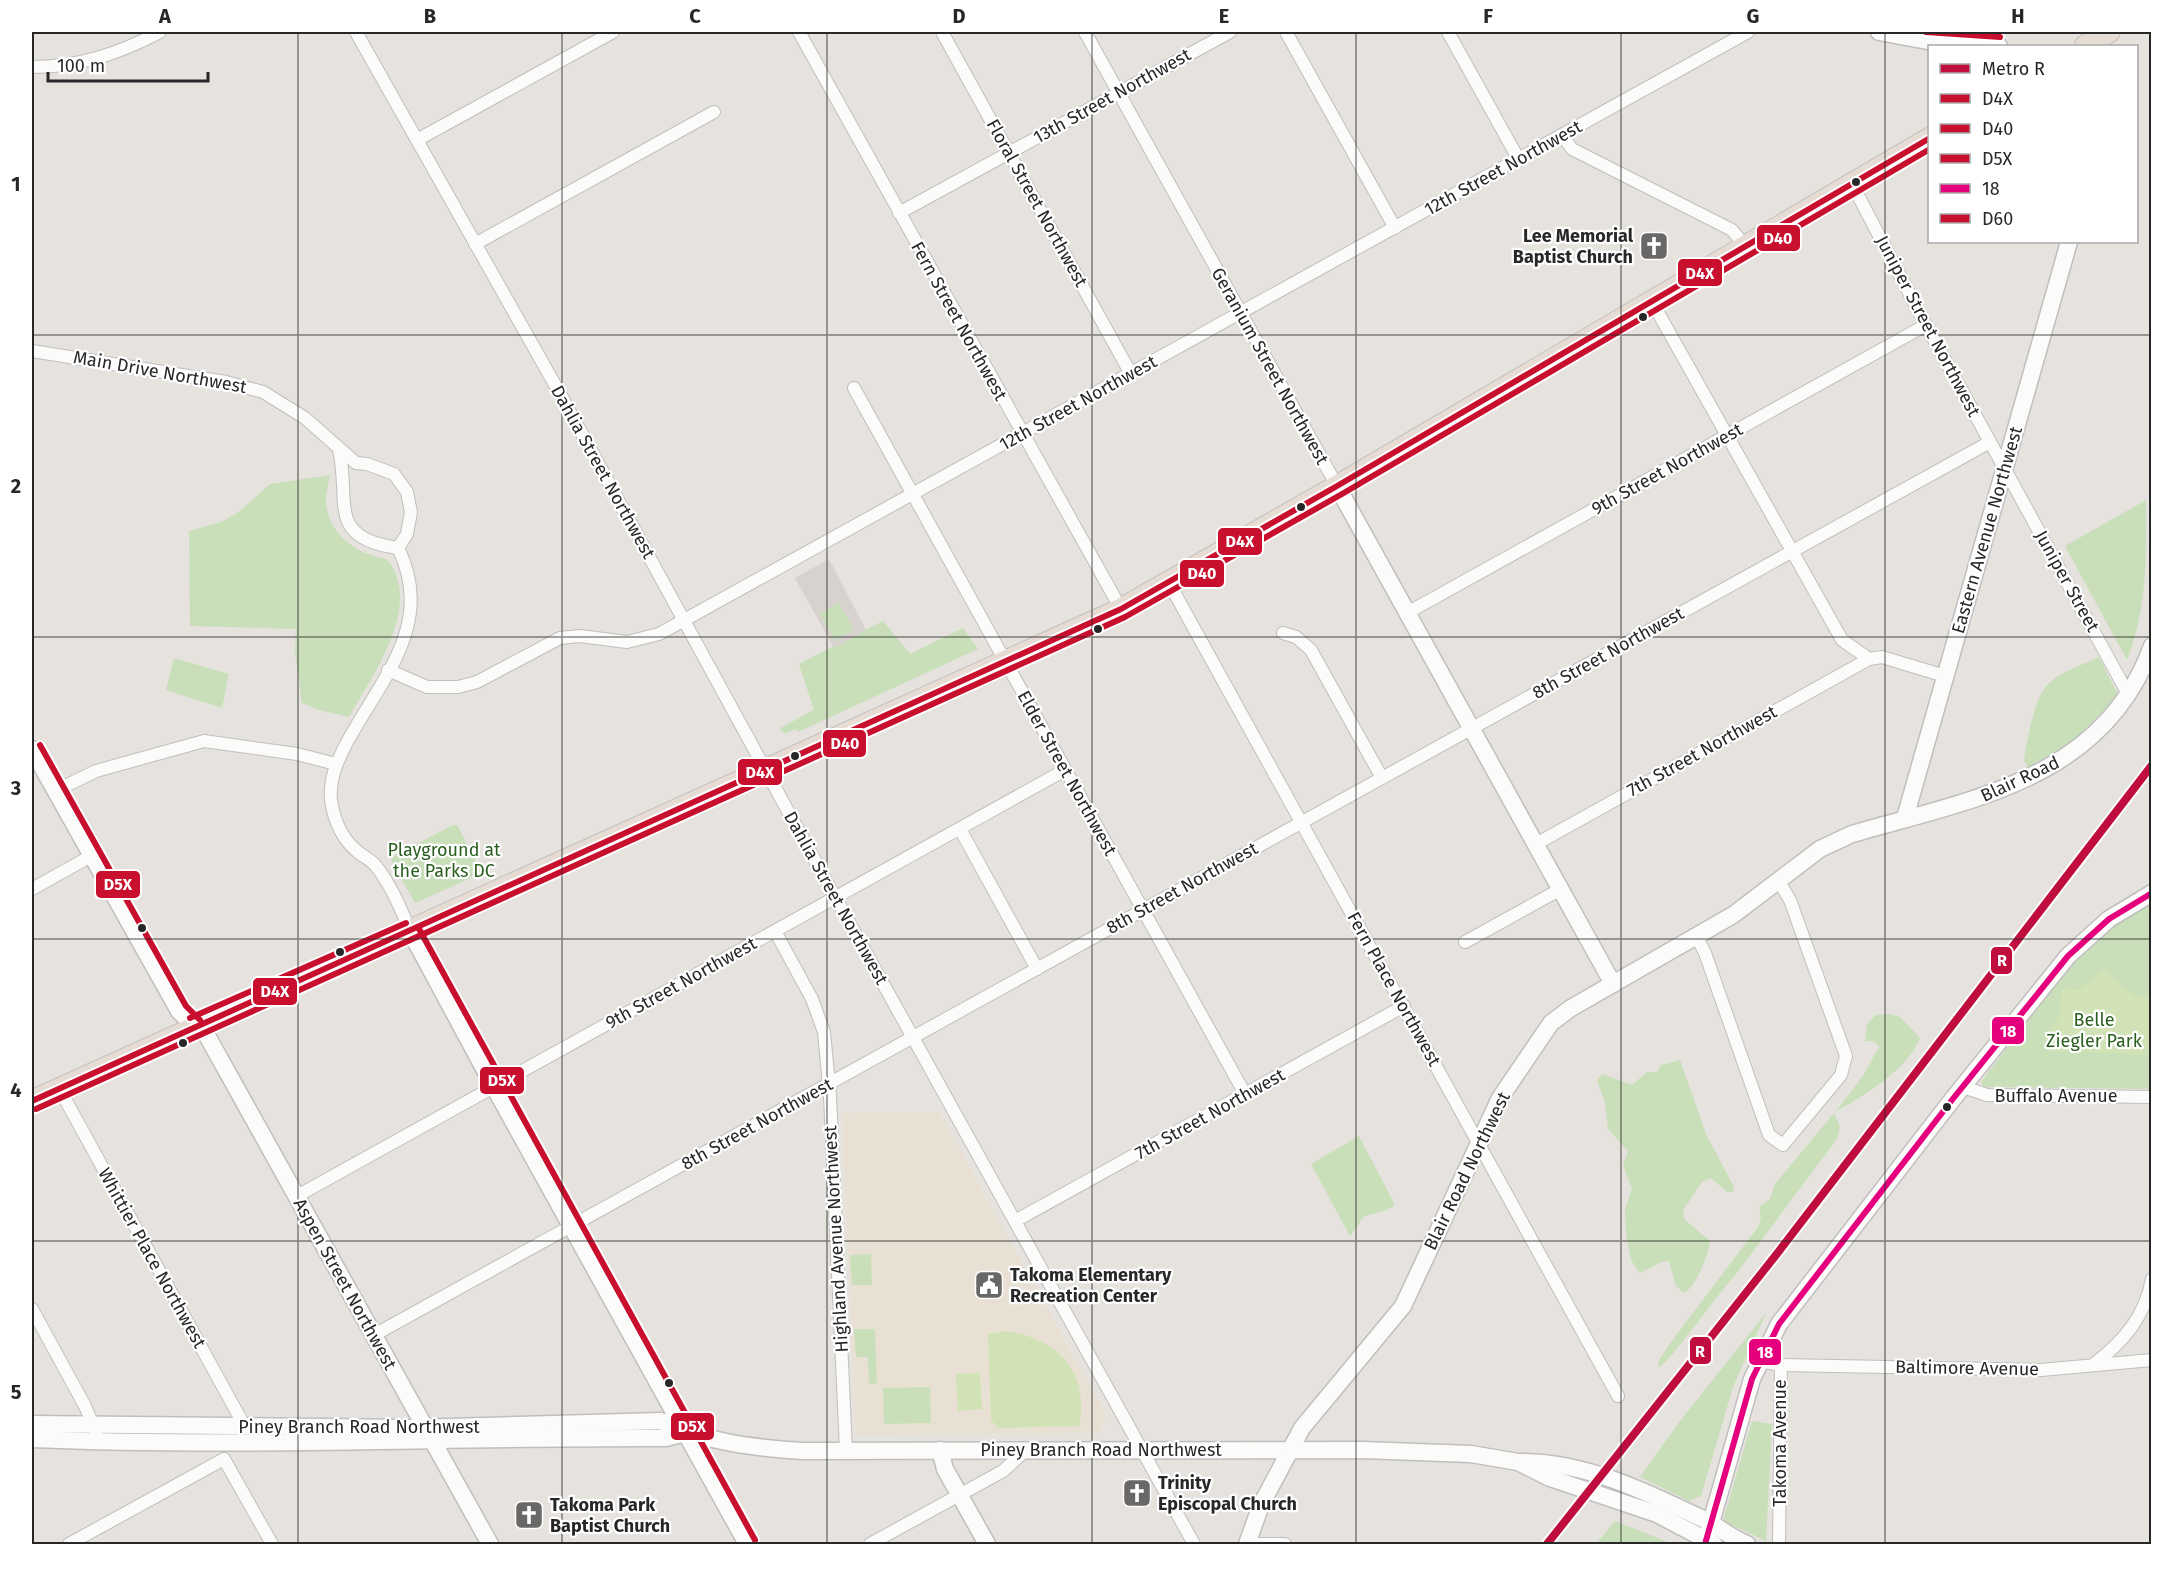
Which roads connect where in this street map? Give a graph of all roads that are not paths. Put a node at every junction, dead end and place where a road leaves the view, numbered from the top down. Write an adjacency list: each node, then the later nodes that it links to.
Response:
1 (160, 32): 16 (street)
2 (356, 32): 21 (street, Dahlia Street Northwest)
3 (613, 32): 21 (street)
4 (799, 32): 25 (street, Fern Street Northwest)
5 (942, 32): 22 (street, Floral Street Northwest)
6 (1085, 32): 17 (street, Geranium Street Northwest)
7 (1230, 32): 17 (street, 13th Street Northwest)
8 (1286, 32): 26 (street)
9 (1448, 32): 23 (street)
10 (1749, 32): 19 (street, 12th Street Northwest)
11 (1879, 32): 14 (street)
12 (2109, 32): 15 (highway)
13 (1994, 41): 14 (street)
14 (1938, 44)
15 (2086, 45)
16 (32, 67)
17 (1119, 92): 22 (street, 13th Street Northwest); 31 (street, Geranium Street Northwest)
18 (714, 112): 28 (street)
19 (1562, 135): 23 (street, 12th Street Northwest); 29 (street)
20 (1928, 139): 24 (highway)
21 (417, 140): 28 (street, Dahlia Street Northwest)
22 (1009, 153): 25 (street, 13th Street Northwest); 34 (street, Floral Street Northwest)
23 (1519, 160): 26 (street, 12th Street Northwest)
24 (1852, 184): 29 (highway); 32 (street, Juniper Street Northwest)
25 (899, 213): 36 (street, Fern Street Northwest)
26 (1395, 228): 31 (street, 12th Street Northwest)
27 (2069, 243): 41 (street, Eastern Avenue Northwest)
28 (475, 244): 50 (street, Dahlia Street Northwest)
29 (1745, 246): 30 (highway)
30 (1651, 300): 37 (street); 43 (highway)
31 (1241, 313): 34 (street, 12th Street Northwest); 43 (street, Geranium Street Northwest)
32 (1926, 325): 37 (street, 9th Street Northwest); 38 (street, Juniper Street Northwest)
33 (32, 351): 39 (street, Main Drive Northwest)
34 (1131, 374): 36 (street, 12th Street Northwest)
35 (854, 388): 44 (street, Elder Street Northwest)
36 (1022, 435): 44 (street, 12th Street Northwest); 48 (street, Fern Street Northwest)
37 (1727, 436): 46 (street); 49 (street, 9th Street Northwest)
38 (1990, 442): 41 (street, Juniper Street Northwest); 46 (street, 8th Street Northwest)
39 (339, 450): 40 (street, Main Drive Northwest); 42 (street)
40 (362, 463): 42 (street); 45 (street, Main Drive Northwest)
41 (2005, 468): 56 (street, Eastern Avenue Northwest); 57 (street, Juniper Street)
42 (343, 476): 45 (street)
43 (1337, 486): 47 (highway); 49 (street, Geranium Street Northwest)
44 (912, 494): 50 (street, 12th Street Northwest); 54 (street, Elder Street Northwest)
45 (398, 548): 55 (street)
46 (1791, 551): 53 (street); 58 (street, 8th Street Northwest)
47 (1169, 583): 48 (highway); 66 (street, Fern Place Northwest)
48 (1120, 609): 54 (highway)
49 (1407, 613): 58 (street, Geranium Street Northwest)
50 (684, 620): 55 (street, 12th Street Northwest); 61 (street, Dahlia Street Northwest)
51 (1283, 633): 63 (street)
52 (2151, 646): 57 (street, Blair Road)
53 (1869, 659): 56 (street); 68 (street, 7th Street Northwest)
54 (1005, 662): 61 (highway); 62 (street, Elder Street Northwest)
55 (388, 670): 60 (street)
56 (1946, 676): 65 (street, Eastern Avenue Northwest)
57 (2128, 693): 65 (street, Blair Road)
58 (1472, 729): 63 (street, 8th Street Northwest); 68 (street, Geranium Street Northwest)
59 (32, 749): 64 (street, Aspen Street Northwest)
60 (336, 764): 64 (street); 76 (street)
61 (766, 770): 74 (street, Dahlia Street Northwest); 76 (highway)
62 (1065, 770): 67 (street, 9th Street Northwest); 75 (street, Elder Street Northwest)
63 (1382, 778): 66 (street, 8th Street Northwest)
64 (55, 791): 69 (street, Aspen Street Northwest)
65 (1905, 818): 70 (street, Blair Road Northwest)
66 (1302, 822): 75 (street, 8th Street Northwest); 82 (street, Fern Place Northwest)
67 (960, 829): 74 (street, 9th Street Northwest); 80 (street)
68 (1536, 844): 72 (street, Geranium Street Northwest)
69 (91, 856): 71 (street); 83 (street, Aspen Street Northwest)
70 (1778, 880): 78 (street, Blair Road Northwest); 78 (street)
71 (32, 889)
72 (1561, 889): 79 (street); 81 (street, Geranium Street Northwest)
73 (2151, 893): 87 (street, Takoma Avenue)
74 (835, 898): 77 (street, 9th Street Northwest); 84 (street, Dahlia Street Northwest)
75 (1143, 910): 80 (street, 8th Street Northwest); 89 (street, Elder Street Northwest)
76 (410, 931): 83 (highway); 86 (street)
77 (775, 931): 85 (street, Highland Avenue Northwest); 86 (street, 9th Street Northwest)
78 (1696, 936): 81 (street, Blair Road Northwest)
79 (1465, 942)
80 (1037, 969): 84 (street, 8th Street Northwest)
81 (1613, 984): 92 (street, Blair Road Northwest)
82 (1404, 1006): 89 (street, 7th Street Northwest); 92 (street, Fern Place Northwest)
83 (197, 1025): 88 (highway); 93 (street, Aspen Street Northwest)
84 (913, 1037): 85 (street, 8th Street Northwest); 94 (street, Dahlia Street Northwest)
85 (829, 1084): 95 (street, 8th Street Northwest); 113 (street, Highland Avenue Northwest)
86 (493, 1087): 93 (street, 9th Street Northwest); 95 (street)
87 (1963, 1087): 90 (street, Buffalo Avenue); 100 (street, Takoma Avenue)
88 (59, 1088): 91 (highway); 105 (street, Whittier Place Northwest)
89 (1245, 1094): 94 (street, 7th Street Northwest)
90 (2151, 1096)
91 (32, 1101)
92 (1479, 1143): 103 (street, Fern Place Northwest); 114 (street, Blair Road Northwest)
93 (297, 1196): 98 (street, Aspen Street Northwest)
94 (1015, 1221): 112 (street, Dahlia Street Northwest)
95 (571, 1226): 98 (street, 8th Street Northwest); 106 (street)
96 (2151, 1285): 102 (street)
97 (32, 1309): 107 (street)
98 (374, 1335): 108 (street, Aspen Street Northwest)
99 (2151, 1360): 102 (street, Baltimore Avenue)
100 (1760, 1361): 101 (street, Takoma Avenue); 116 (street)
101 (1781, 1365): 102 (street, Baltimore Avenue); 127 (street, Takoma Avenue)
102 (2092, 1366)
103 (1618, 1396)
104 (32, 1424): 107 (street, Piney Branch Road Northwest)
105 (245, 1426): 107 (street, Piney Branch Road Northwest); 108 (street, Piney Branch Road Northwest)
106 (685, 1433): 108 (street, Piney Branch Road Northwest); 113 (street, Piney Branch Road Northwest); 121 (street)
107 (96, 1434): 108 (street, Piney Branch Road Northwest); 109 (street, Piney Branch Road Northwest)
108 (427, 1434): 120 (street, Aspen Street Northwest)
109 (32, 1439)
110 (940, 1450): 111 (street, Piney Branch Road Northwest); 113 (street, Piney Branch Road Northwest); 115 (street)
111 (1026, 1450): 112 (street, Piney Branch Road Northwest); 115 (street)
112 (1141, 1450): 114 (street, Piney Branch Road Northwest); 124 (street, Dahlia Street Northwest)
113 (846, 1451)
114 (1289, 1451): 116 (street, Piney Branch Road Northwest); 117 (street, Blair Road Northwest)
115 (960, 1495): 122 (street); 123 (street)
116 (1709, 1538): 126 (street, Piney Branch Road Northwest)
117 (1247, 1544): 125 (street)
118 (69, 1545): 119 (street)
119 (272, 1545)
120 (489, 1545)
121 (747, 1545)
122 (870, 1545)
123 (987, 1545)
124 (1194, 1545)
125 (1285, 1545)
126 (1747, 1545)
127 (1779, 1545)

